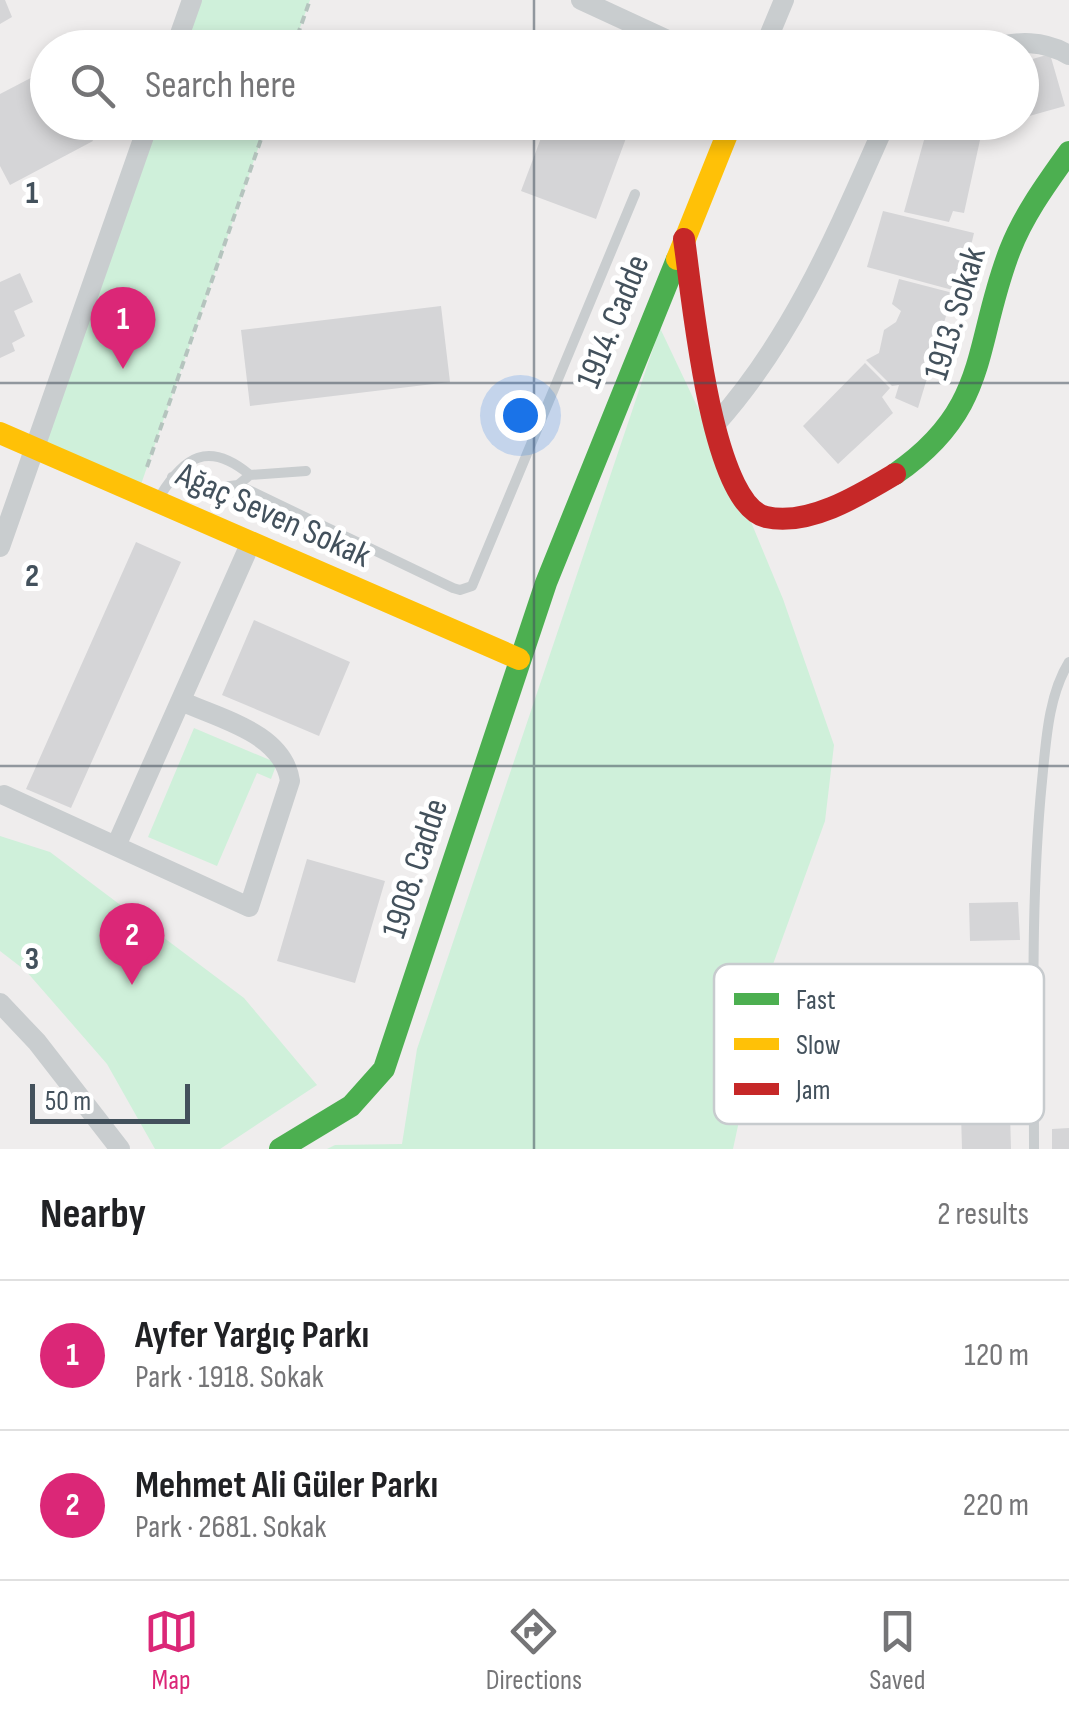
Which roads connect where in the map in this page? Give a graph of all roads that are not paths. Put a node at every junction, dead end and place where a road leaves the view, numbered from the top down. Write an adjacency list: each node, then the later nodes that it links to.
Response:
1 (192, 0): 4 (street)
2 (581, 0): 5 (street)
3 (784, 0): 6 (street)
4 (181, 30)
5 (646, 30)
6 (772, 30)
7 (1039, 43): 8 (street)
8 (1069, 55)
9 (144, 140): 17 (street)
10 (724, 140): 14 (street, 1914. Cadde)
11 (878, 140): 15 (street)
12 (1069, 152): 15 (street, 1913. Sokak)
13 (634, 194): 21 (lane)
14 (684, 236): 15 (street, 1913. Sokak); 25 (street, 1914. Cadde)
15 (715, 426)
16 (0, 434): 17 (street, Ağaç Seven Sokak)
17 (37, 449): 22 (street, Ağaç Seven Sokak); 24 (street)
18 (306, 471): 19 (lane)
19 (250, 475): 20 (lane); 21 (lane)
20 (172, 478): 21 (lane); 22 (lane)
21 (238, 484)
22 (147, 497): 23 (street, Ağaç Seven Sokak)
23 (251, 542): 25 (street, Ağaç Seven Sokak); 27 (street)
24 (0, 546)
25 (519, 660): 33 (street, 1908. Cadde)
26 (1069, 662): 30 (lane)
27 (182, 702): 29 (street); 29 (street)
28 (4, 795): 29 (street)
29 (116, 846)
30 (1034, 964)
31 (0, 1004): 32 (street)
32 (120, 1149)
33 (280, 1149)

